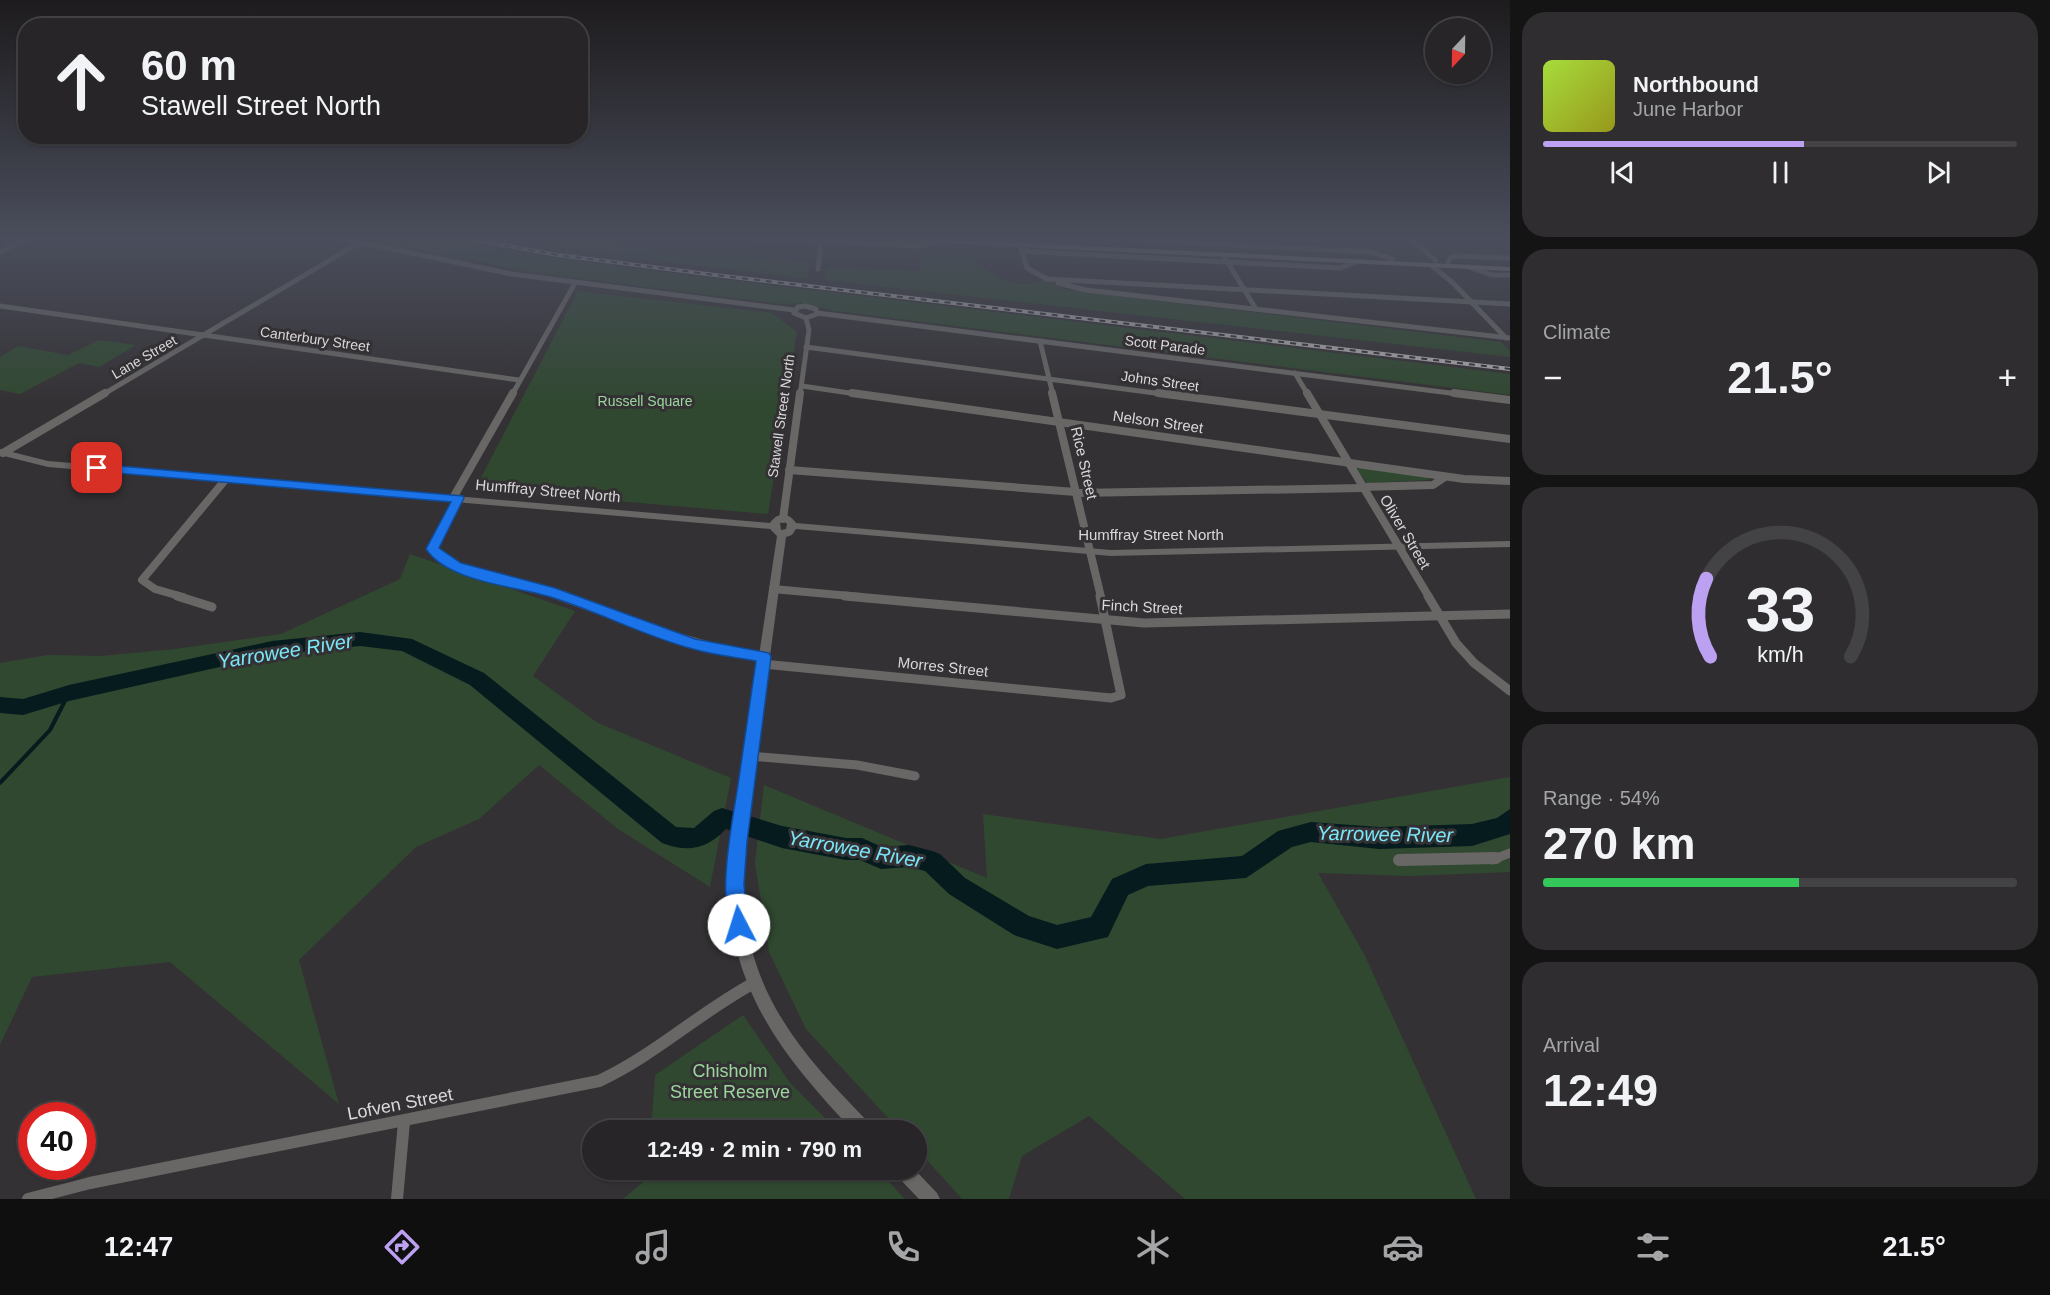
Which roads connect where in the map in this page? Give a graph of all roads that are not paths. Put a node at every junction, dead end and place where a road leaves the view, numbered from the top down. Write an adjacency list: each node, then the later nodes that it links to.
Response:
1 (275, 293): 15 (street, Lane Street)
2 (569, 293): 21 (street)
3 (656, 293): 12 (street)
4 (1112, 293): 11 (street)
5 (1247, 293): 11 (street)
6 (1301, 293): 8 (street)
7 (1462, 293): 8 (street)
8 (1471, 302): 9 (street); 16 (street)
9 (1510, 304)
10 (0, 306): 15 (street, Canterbury Street)
11 (1256, 309): 16 (street)
12 (794, 310): 13 (street, Scott Parade); 14 (street)
13 (818, 313): 14 (street); 17 (street, Scott Parade)
14 (806, 318): 18 (street, Stawell Street North)
15 (205, 335): 21 (street, Canterbury Street); 27 (street, Lane Street)
16 (1509, 339)
17 (1040, 341): 19 (street, Scott Parade); 20 (street, Rice Street)
18 (806, 347): 20 (street, Johns Street); 22 (street, Stawell Street North)
19 (1295, 373): 23 (street, Scott Parade); 24 (street, Oliver Street)
20 (1050, 379): 24 (street, Johns Street); 25 (street, Rice Street)
21 (519, 380): 35 (street)
22 (802, 386): 25 (street, Nelson Street); 29 (street, Stawell Street North)
23 (1510, 400)
24 (1320, 415): 26 (street, Johns Street); 28 (street, Oliver Street)
25 (1060, 423): 28 (street, Nelson Street); 34 (street, Rice Street)
26 (1510, 439)
27 (1, 452): 31 (street, Humffray Street North)
28 (1348, 463): 30 (street, Nelson Street); 33 (street, Oliver Street)
29 (789, 470): 34 (street); 36 (street, Stawell Street North)
30 (1445, 477): 32 (street, Nelson Street); 33 (street)
31 (226, 479): 35 (street, Humffray Street North); 43 (street)
32 (1510, 481)
33 (1362, 488): 34 (street); 40 (street, Oliver Street)
34 (1076, 493): 41 (street, Rice Street)
35 (456, 498): 38 (street, Humffray Street North); 47 (street, Morres Street)
36 (783, 519): 37 (street); 38 (street)
37 (793, 526): 38 (street); 41 (street, Humffray Street North)
38 (777, 529): 42 (street)
39 (1510, 544): 40 (street, Humffray Street North)
40 (1398, 547): 41 (street, Humffray Street North); 45 (street, Oliver Street)
41 (1090, 551): 46 (street, Rice Street)
42 (773, 589): 46 (street, Finch Street); 47 (street)
43 (212, 607)
44 (1510, 614): 45 (street, Finch Street)
45 (1440, 616): 46 (street, Finch Street); 48 (street, Oliver Street)
46 (1106, 620): 49 (street, Rice Street)
47 (763, 661): 49 (street, Morres Street); 50 (street)
48 (1510, 691)
49 (1119, 697)
50 (750, 756): 51 (street); 54 (street)
51 (915, 776)
52 (1510, 853): 53 (street)
53 (1399, 860)
54 (754, 983): 55 (street); 56 (street, Lofven Street)
55 (854, 1120)
56 (404, 1122): 58 (street, Lofven Street); 60 (street)
57 (913, 1180): 61 (street)
58 (50, 1196): 59 (street, Lofven Street)
59 (28, 1199)
60 (397, 1199)
61 (931, 1199)

